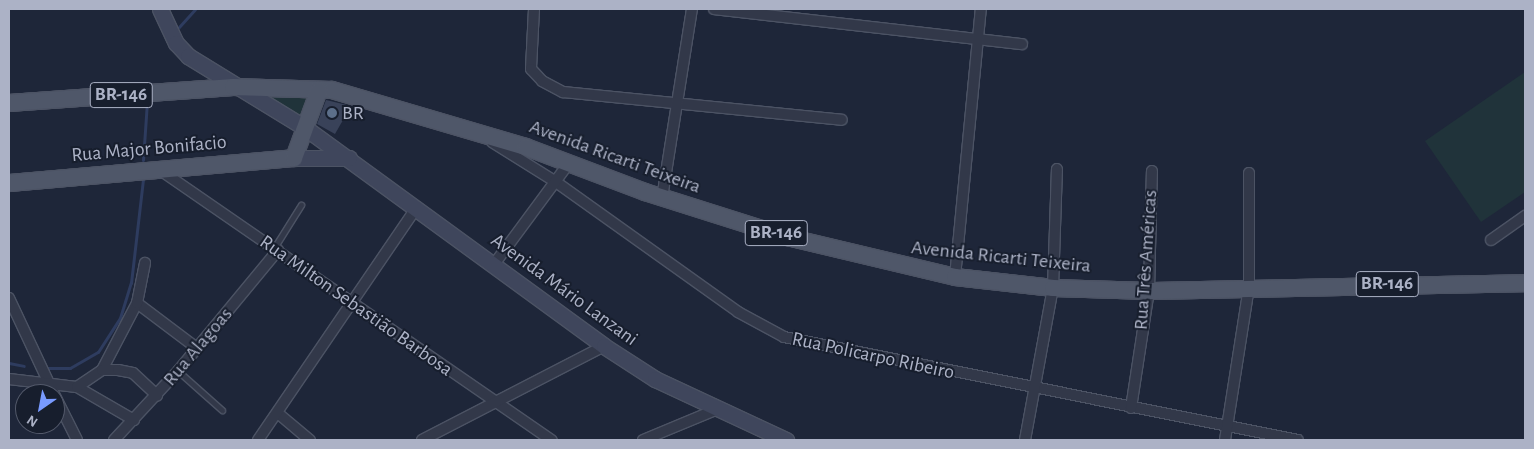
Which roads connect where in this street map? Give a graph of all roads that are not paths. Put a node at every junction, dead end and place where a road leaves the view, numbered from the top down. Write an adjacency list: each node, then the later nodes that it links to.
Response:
1 (160, 9): 8 (street, Avenida Mário Lanzani)
2 (534, 9): 11 (street)
3 (692, 9): 11 (street)
4 (714, 9): 6 (street)
5 (981, 9): 6 (street)
6 (978, 41): 7 (street); 32 (street)
7 (1022, 44)
8 (233, 86): 9 (main road, BR-146); 10 (main road, BR-146); 13 (street, Avenida Mário Lanzani)
9 (319, 90): 13 (main road); 14 (main road, Avenida Ricarti Teixeira / BR-146)
10 (9, 103)
11 (679, 104): 12 (street); 24 (street)
12 (842, 120)
13 (304, 126): 15 (main road); 16 (street, Avenida Mário Lanzani)
14 (474, 131): 17 (main road, Avenida Ricarti Teixeira / BR-146); 22 (street, Rua Policarpo Ribeiro)
15 (294, 158): 16 (street, Rua Major Bonifacio); 19 (main road, Rua Major Bonifacio)
16 (349, 158): 26 (street, Avenida Mário Lanzani)
17 (569, 163): 22 (street); 24 (main road, Avenida Ricarti Teixeira / BR-146)
18 (1057, 169): 35 (street)
19 (160, 170): 23 (main road, Rua Major Bonifacio); 29 (street, Rua Milton Sebastião Barbosa)
20 (1152, 171): 36 (street, Rua Três Américas)
21 (1249, 173): 34 (street)
22 (556, 182): 31 (street); 48 (street, Rua Policarpo Ribeiro)
23 (9, 183)
24 (662, 198): 32 (main road, Avenida Ricarti Teixeira / BR-146)
25 (301, 205): 29 (lane)
26 (417, 207): 31 (street, Avenida Mário Lanzani); 39 (street)
27 (1525, 216): 28 (street)
28 (1491, 240)
29 (276, 249): 39 (street, Rua Milton Sebastião Barbosa); 41 (street, Rua Alagoas)
30 (145, 263): 38 (street)
31 (494, 263): 40 (street, Avenida Mário Lanzani)
32 (955, 277): 35 (main road, Avenida Ricarti Teixeira / BR-146)
33 (1525, 283): 34 (main road, Avenida Ricarti Teixeira / BR-146)
34 (1249, 286): 36 (main road, Avenida Ricarti Teixeira / BR-146); 58 (street)
35 (1053, 288): 36 (main road, Avenida Ricarti Teixeira / BR-146); 48 (street)
36 (1149, 290): 52 (street, Rua Três Américas)
37 (9, 298): 46 (street)
38 (137, 303): 41 (street); 42 (street)
39 (353, 304): 51 (street, Rua Milton Sebastião Barbosa); 55 (street)
40 (604, 346): 51 (street); 54 (street, Avenida Mário Lanzani)
41 (198, 349): 43 (street, Rua Alagoas)
42 (102, 370): 47 (street); 50 (street)
43 (178, 372): 50 (street, Rua Alagoas); 53 (lane)
44 (9, 379): 45 (street)
45 (26, 384)
46 (49, 384)
47 (77, 387): 49 (street); 57 (street)
48 (1034, 389): 52 (street, Rua Policarpo Ribeiro); 68 (street)
49 (65, 390)
50 (157, 395): 57 (street, Rua Alagoas)
51 (496, 404): 64 (street); 65 (street, Rua Milton Sebastião Barbosa)
52 (1131, 408): 58 (street, Rua Policarpo Ribeiro)
53 (222, 410)
54 (715, 410): 59 (street, Avenida Mário Lanzani); 66 (street)
55 (280, 415): 62 (street); 63 (street)
56 (65, 416): 60 (street)
57 (134, 420): 61 (street, Rua Alagoas)
58 (1228, 426): 69 (street); 70 (street, Rua Policarpo Ribeiro)
59 (771, 437): 67 (street, Avenida Mário Lanzani)
60 (77, 440)
61 (114, 440)
62 (258, 440)
63 (310, 440)
64 (422, 440)
65 (552, 440)
66 (643, 440)
67 (786, 440)
68 (1025, 440)
69 (1225, 440)
70 (1298, 440)

